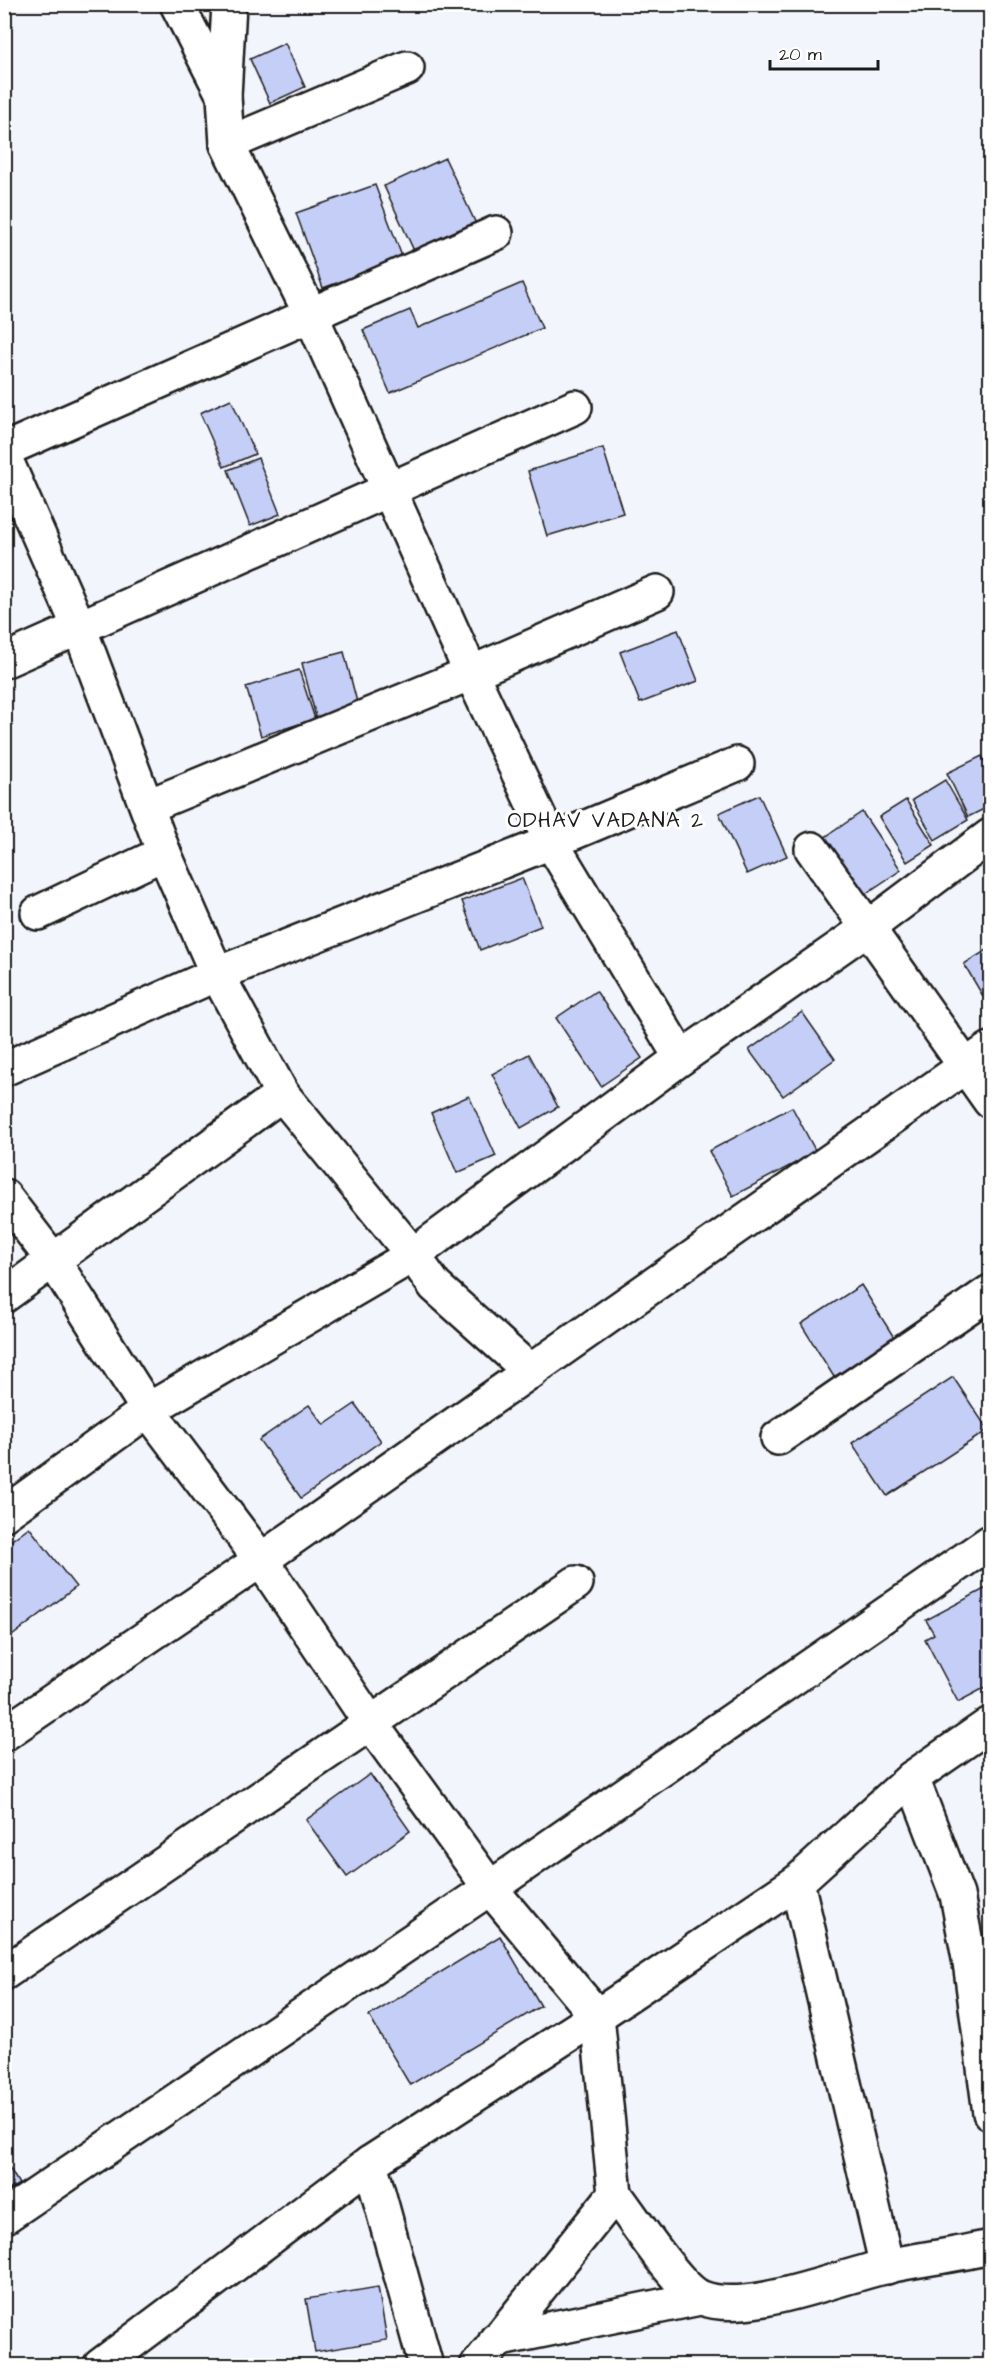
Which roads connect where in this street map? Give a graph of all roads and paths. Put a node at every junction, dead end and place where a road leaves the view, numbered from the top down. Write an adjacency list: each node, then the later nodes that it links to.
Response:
1 (177, 4): 4 (street)
2 (229, 4): 4 (street)
3 (407, 68): 5 (street)
4 (224, 96): 5 (street)
5 (227, 144): 7 (street)
6 (496, 233): 7 (street)
7 (310, 313): 9 (street); 11 (street)
8 (575, 407): 11 (street)
9 (4, 450)
10 (4, 456): 13 (street)
11 (390, 490): 13 (street); 15 (street)
12 (657, 592): 15 (street)
13 (79, 627): 14 (street); 17 (street)
14 (4, 661)
15 (471, 673): 17 (street); 19 (street)
16 (737, 764): 19 (street)
17 (148, 806): 21 (street)
18 (990, 836): 23 (street)
19 (550, 842): 24 (street); 26 (street)
20 (812, 849): 23 (street)
21 (164, 853): 22 (street); 24 (street)
22 (38, 913)
23 (866, 929): 25 (street); 26 (street)
24 (217, 974): 27 (street); 28 (street)
25 (978, 1057): 29 (street); 35 (street)
26 (681, 1058): 31 (street)
27 (4, 1069)
28 (282, 1094): 31 (street); 32 (street)
29 (990, 1101)
30 (4, 1196): 32 (street)
31 (413, 1255): 35 (street); 36 (street)
32 (53, 1260): 34 (street); 36 (street)
33 (990, 1292): 37 (street)
34 (4, 1296)
35 (531, 1372): 40 (street)
36 (148, 1410): 38 (street); 40 (street)
37 (778, 1438)
38 (4, 1514)
39 (990, 1542): 47 (street)
40 (261, 1560): 42 (street); 44 (street)
41 (576, 1583): 42 (street)
42 (371, 1724): 47 (street); 48 (street)
43 (990, 1724): 45 (street)
44 (4, 1734)
45 (912, 1778): 46 (street); 50 (street)
46 (797, 1882): 49 (street); 55 (street)
47 (490, 1888): 49 (street); 53 (street)
48 (4, 1973)
49 (597, 2016): 51 (street); 52 (street)
50 (990, 2113)
51 (370, 2163): 58 (street); 59 (street)
52 (615, 2194): 56 (street); 57 (street)
53 (4, 2217)
54 (990, 2247): 55 (street)
55 (887, 2266): 56 (street)
56 (700, 2298): 57 (street)
57 (486, 2353)
58 (100, 2366)
59 (426, 2366)

